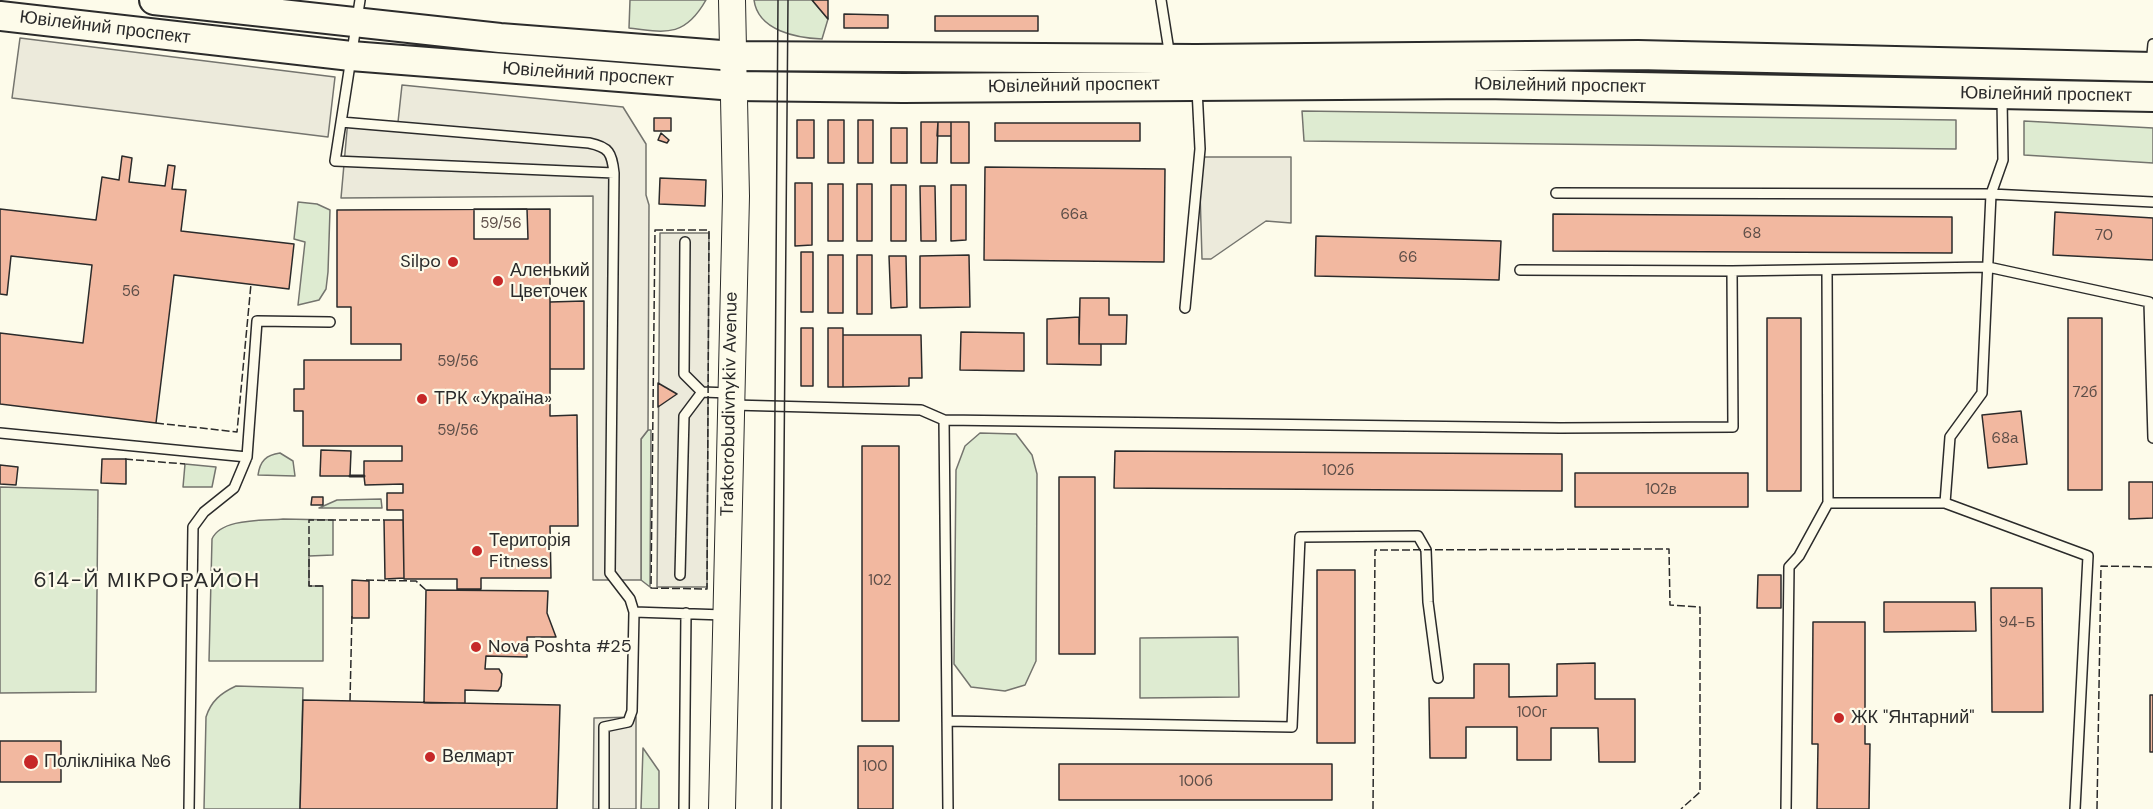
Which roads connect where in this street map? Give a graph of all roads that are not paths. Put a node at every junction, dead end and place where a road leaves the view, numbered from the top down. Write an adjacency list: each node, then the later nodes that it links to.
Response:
1 (154, 0): 4 (main road, Ювілейний проспект)
2 (732, 0): 7 (main road, Traktorobudivnykiv Avenue)
3 (1161, 0): 10 (lane)
4 (358, 11): 6 (lane); 7 (main road, Ювілейний проспект)
5 (0, 16): 6 (main road, Ювілейний проспект)
6 (351, 56): 11 (main road, Ювілейний проспект); 15 (lane)
7 (734, 56): 10 (main road, Ювілейний проспект); 11 (main road, Traktorobudivnykiv Avenue)
8 (2152, 60): 9 (main road, Ювілейний проспект); 14 (main road, Ювілейний проспект)
9 (1864, 61): 10 (main road, Ювілейний проспект); 12 (main road)
10 (1191, 69): 11 (main road, Ювілейний проспект); 12 (main road, Ювілейний проспект); 25 (lane)
11 (735, 86): 28 (main road, Traktorobudivnykiv Avenue)
12 (1864, 91): 13 (main road, Ювілейний проспект)
13 (2002, 94): 14 (main road, Ювілейний проспект); 18 (lane)
14 (2152, 97)
15 (341, 122): 16 (lane); 16 (lane)
16 (614, 173): 36 (lane)
17 (1556, 193): 18 (lane)
18 (1991, 194): 19 (lane); 21 (lane)
19 (2153, 202)
20 (685, 242): 27 (lane)
21 (1988, 267): 23 (lane); 31 (lane); 34 (lane)
22 (1520, 270): 24 (lane)
23 (1827, 270): 24 (lane); 33 (lane)
24 (1732, 271): 29 (lane)
25 (1185, 308)
26 (330, 322): 32 (lane)
27 (702, 392): 28 (lane); 35 (lane)
28 (730, 399): 29 (lane); 38 (main road, Traktorobudivnykiv Avenue)
29 (944, 420): 40 (lane)
30 (0, 433): 32 (lane)
31 (2153, 438)
32 (247, 458): 41 (lane)
33 (1828, 502): 34 (lane); 46 (lane)
34 (1945, 502): 47 (lane)
35 (680, 575)
36 (634, 612): 37 (lane); 42 (lane)
37 (686, 613): 38 (lane); 43 (lane)
38 (726, 615): 44 (main road, Traktorobudivnykiv Avenue)
39 (1438, 678): 40 (lane)
40 (947, 721): 45 (lane)
41 (189, 809)
42 (604, 809)
43 (684, 809)
44 (723, 809)
45 (948, 809)
46 (1786, 809)
47 (2076, 809)

